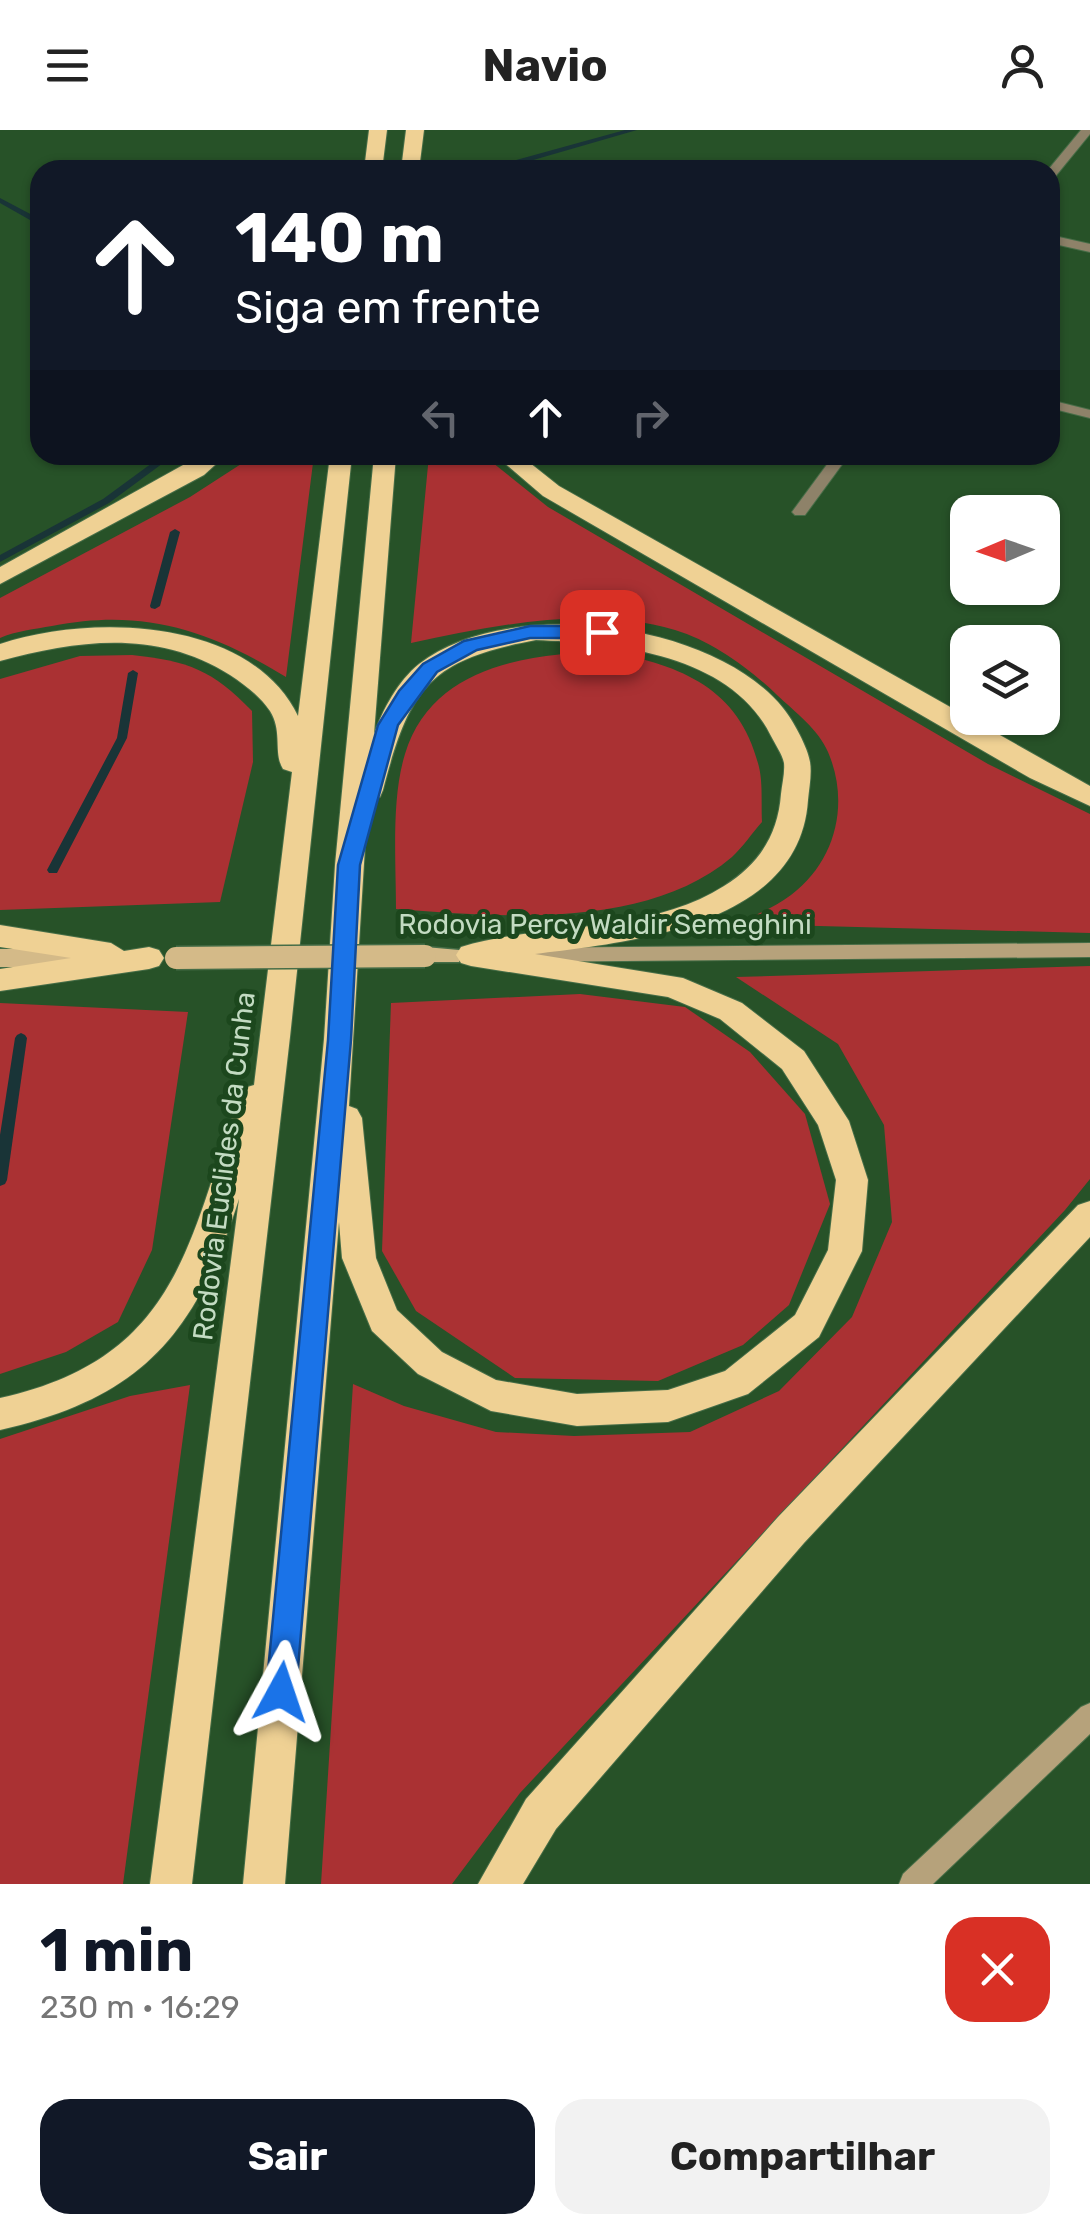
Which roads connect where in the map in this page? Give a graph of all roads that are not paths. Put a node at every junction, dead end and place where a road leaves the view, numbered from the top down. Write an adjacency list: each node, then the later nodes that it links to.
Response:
1 (378, 130): 4 (highway)
2 (415, 130): 5 (highway)
3 (1087, 130): 6 (street)
4 (375, 160)
5 (411, 160)
6 (1060, 163)
7 (1060, 241): 8 (street)
8 (1090, 248)
9 (1060, 406): 10 (street)
10 (1090, 414)
11 (200, 465): 17 (highway)
12 (340, 465): 20 (highway, Rodovia Euclides da Cunha)
13 (384, 465): 21 (highway)
14 (518, 465): 19 (highway)
15 (835, 465): 16 (street)
16 (800, 512)
17 (0, 578)
18 (0, 653): 20 (highway)
19 (1090, 797)
20 (295, 853): 28 (highway, Rodovia Euclides da Cunha)
21 (349, 865): 24 (highway); 29 (highway)
22 (0, 936): 26 (highway)
23 (1090, 950): 24 (main road, Rodovia Percy Waldir Semeghini)
24 (449, 955): 26 (main road, Rodovia Percy Waldir Semeghini, bridge); 29 (highway)
25 (0, 958): 26 (main road, Rodovia Percy Waldir Semeghini)
26 (154, 958): 27 (highway)
27 (0, 980)
28 (275, 1037): 31 (highway); 33 (highway, Rodovia Euclides da Cunha)
29 (339, 1040): 34 (highway)
30 (1090, 1215): 35 (highway)
31 (0, 1414)
32 (1090, 1716): 36 (main road)
33 (172, 1884)
34 (264, 1884)
35 (498, 1884)
36 (913, 1884)

